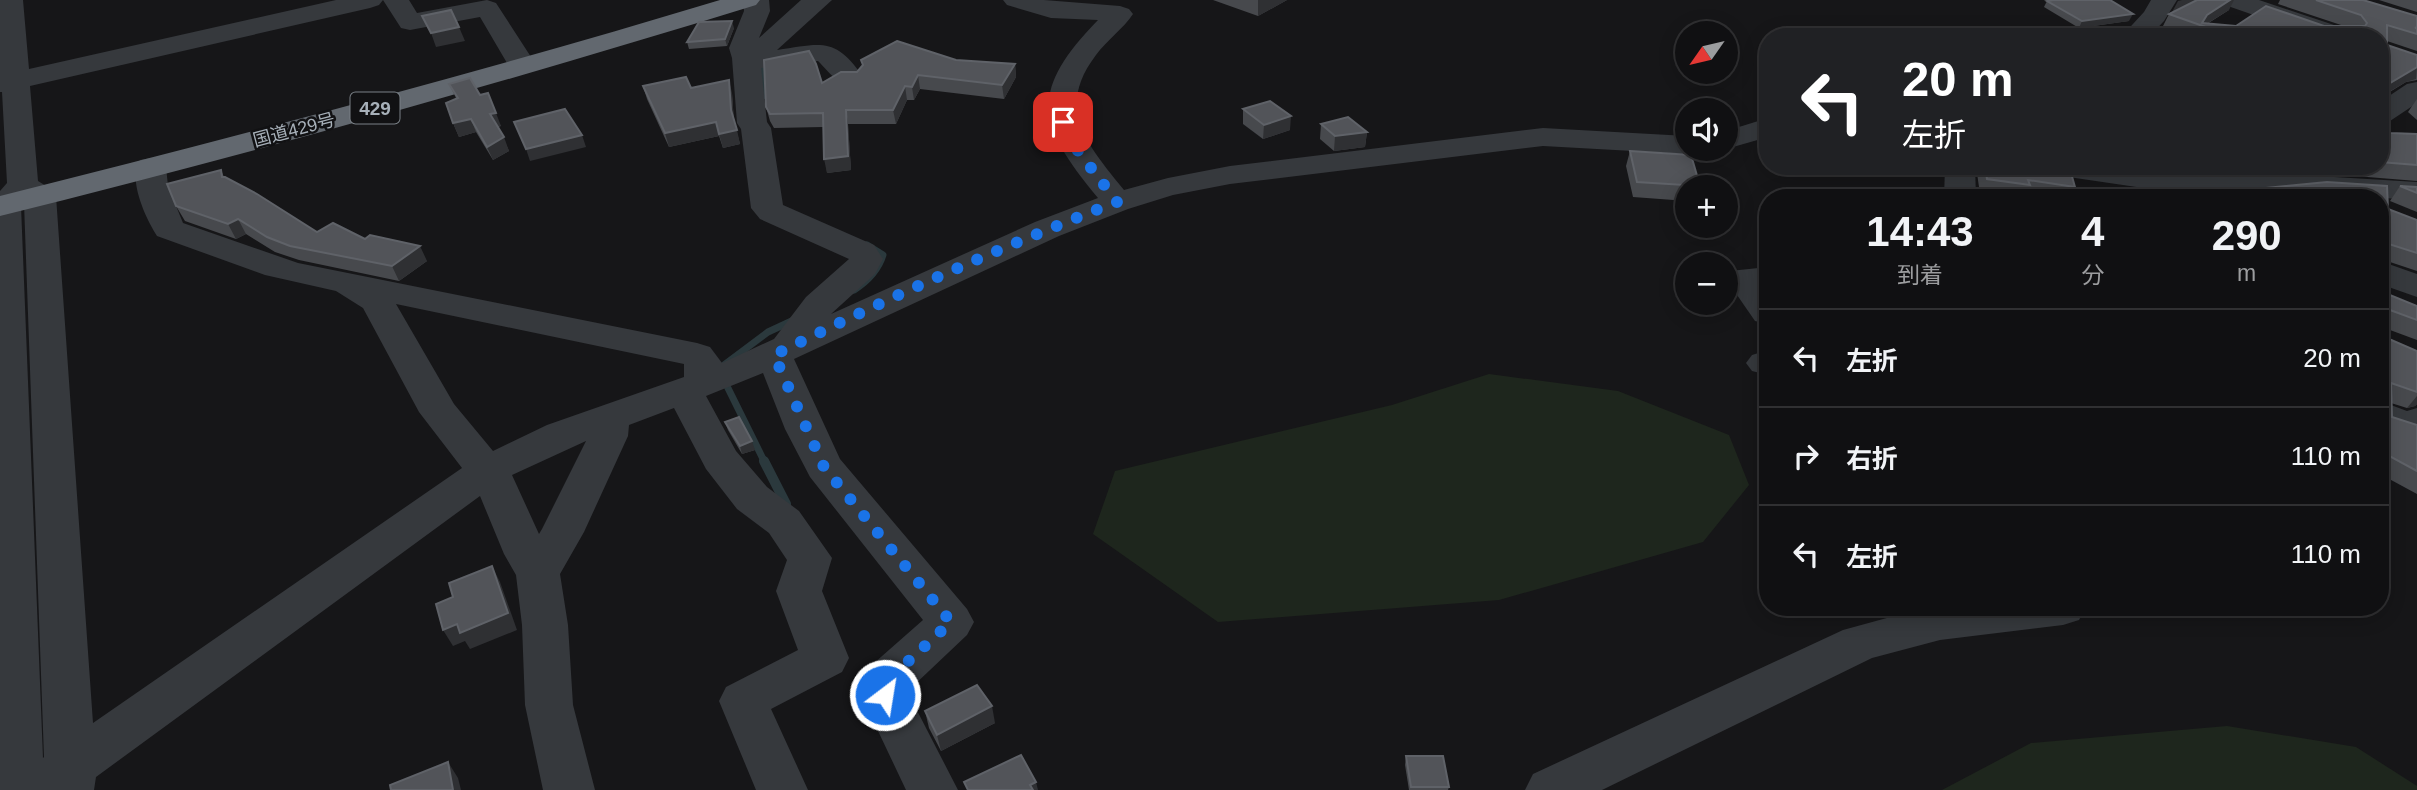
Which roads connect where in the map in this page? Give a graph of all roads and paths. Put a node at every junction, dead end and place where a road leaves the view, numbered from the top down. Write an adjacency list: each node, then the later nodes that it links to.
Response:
1 (10, 0): 16 (street)
2 (370, 0): 16 (street)
3 (396, 0): 14 (street)
4 (715, 0): 14 (highway, 国道429号 / 429)
5 (747, 0): 14 (highway, 国道429号 / 429)
6 (756, 0): 13 (street)
7 (820, 0): 13 (street)
8 (1016, 0): 28 (street)
9 (2164, 0): 11 (street)
10 (2246, 7): 12 (street)
11 (2142, 28)
12 (2314, 28)
13 (746, 60): 15 (street); 34 (street)
14 (508, 64): 20 (highway, 国道429号 / 429); 27 (highway, 国道429号 / 429)
15 (849, 77)
16 (8, 82): 27 (street)
17 (1759, 130): 18 (street)
18 (1738, 136)
19 (1675, 144): 28 (street)
20 (151, 167): 27 (highway, 国道429号 / 429); 31 (street)
21 (2117, 175): 22 (street)
22 (2184, 185): 23 (street); 24 (street)
23 (2318, 185): 25 (street); 26 (street)
24 (2193, 189)
25 (2328, 189)
26 (2333, 189)
27 (13, 197): 42 (street); 43 (street)
28 (1117, 202): 34 (street)
29 (2389, 275): 32 (street)
30 (1759, 277): 33 (street)
31 (330, 281): 35 (street); 39 (street)
32 (2417, 287)
33 (1759, 301)
34 (774, 355): 35 (street); 46 (street)
35 (706, 383): 36 (street); 45 (street)
36 (610, 416): 39 (street); 40 (street)
37 (2389, 418): 38 (street)
38 (2417, 421)
39 (488, 470): 40 (street); 42 (street)
40 (538, 574): 44 (street)
41 (1989, 616): 47 (street)
42 (60, 782)
43 (18, 790)
44 (569, 790)
45 (782, 790)
46 (932, 790)
47 (1551, 790)

